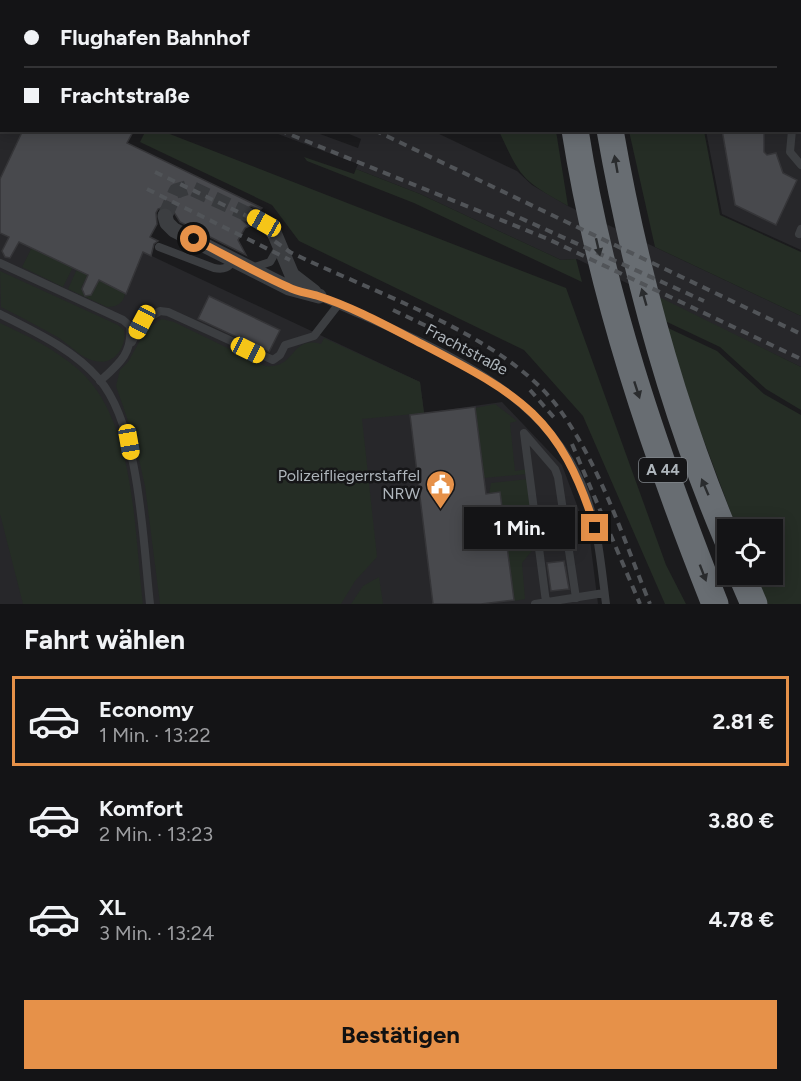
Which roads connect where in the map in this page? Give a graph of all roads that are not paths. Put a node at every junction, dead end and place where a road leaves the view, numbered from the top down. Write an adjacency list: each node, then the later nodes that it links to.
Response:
1 (317, 0): 2 (lane)
2 (332, 0)
3 (575, 132): 27 (highway, A 44, one-way to 27)
4 (610, 132): 19 (highway, A 44, one-way to 4)
5 (792, 132): 6 (lane)
6 (801, 165)
7 (165, 216): 11 (street, Frachtstraße)
8 (251, 216): 9 (street, Frachtstraße)
9 (278, 240): 13 (lane); 14 (street, Frachtstraße)
10 (159, 247): 11 (lane)
11 (234, 259): 13 (street, Frachtstraße)
12 (0, 263): 17 (lane)
13 (250, 267): 14 (street, Frachtstraße)
14 (319, 296): 15 (lane, Frachtstraße)
15 (338, 305): 17 (lane); 21 (lane, Frachtstraße)
16 (0, 314): 18 (lane)
17 (132, 342): 18 (lane)
18 (100, 381): 24 (lane)
19 (719, 519)
20 (746, 585): 28 (highway)
21 (604, 593): 22 (lane); 26 (lane, Frachtstraße)
22 (576, 598): 23 (lane); 23 (lane)
23 (546, 602): 25 (lane)
24 (150, 604)
25 (535, 604)
26 (606, 604)
27 (715, 604)
28 (754, 604)

